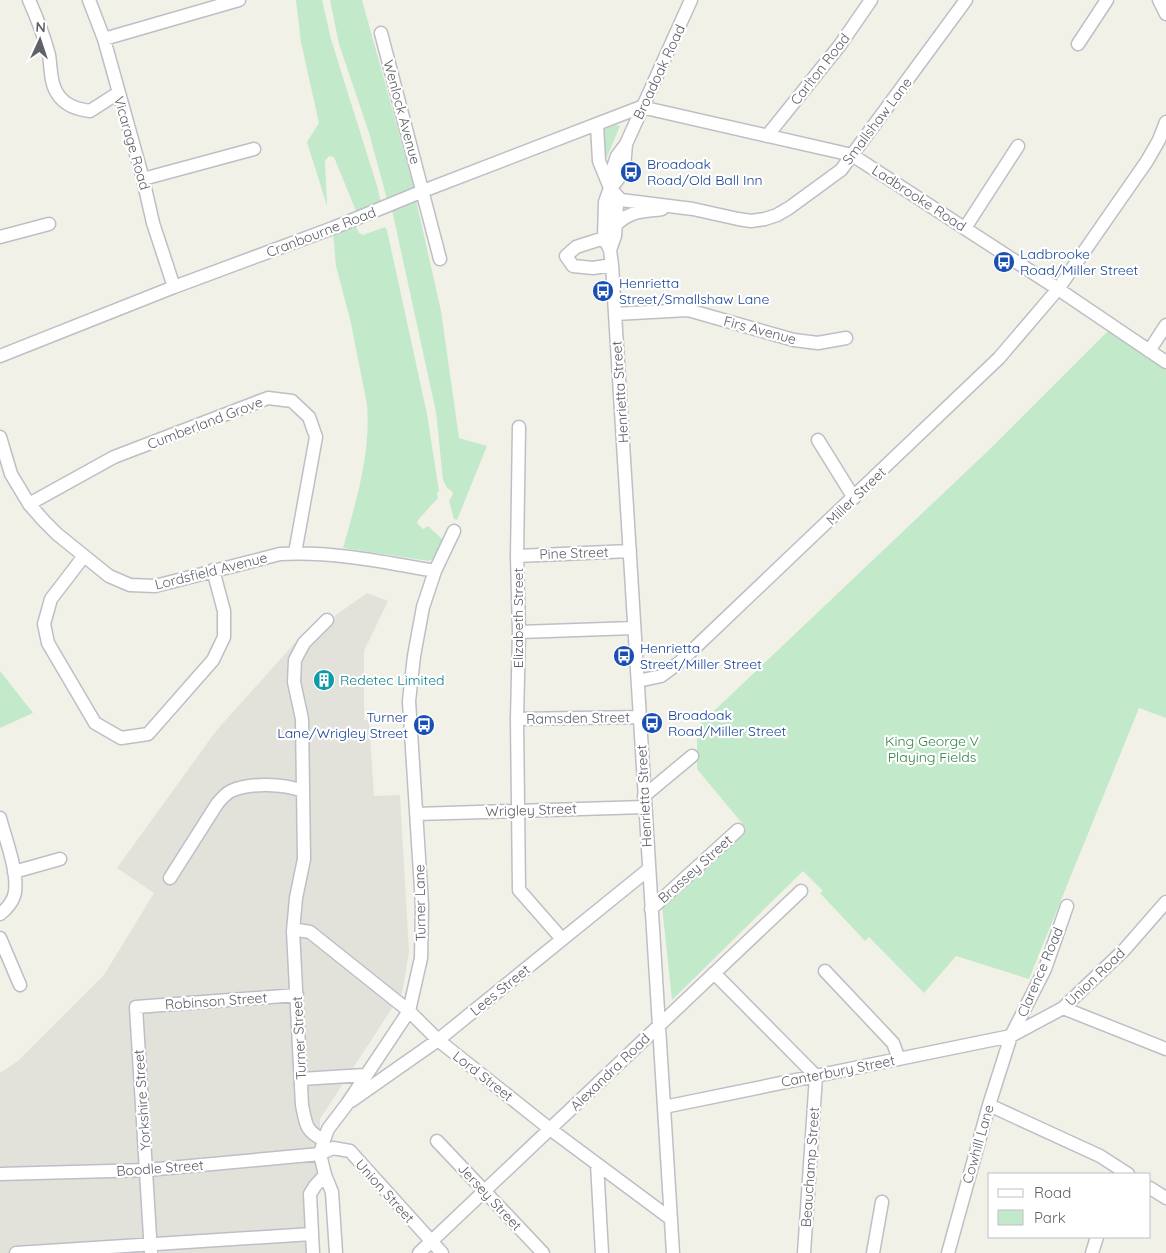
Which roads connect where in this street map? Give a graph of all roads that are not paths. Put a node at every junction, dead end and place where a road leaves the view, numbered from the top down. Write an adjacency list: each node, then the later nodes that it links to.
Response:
1 (29, 0): 13 (street)
2 (89, 0): 11 (street, Vicarage Road)
3 (239, 0): 11 (street)
4 (691, 0): 14 (street, Broadoak Road)
5 (872, 0): 17 (street, Carlton Road)
6 (966, 0): 20 (street, Smallshaw Lane)
7 (1106, 0): 12 (street)
8 (1159, 0): 9 (street)
9 (1166, 14)
10 (381, 33): 23 (street, Wenlock Avenue)
11 (104, 39): 13 (street, Vicarage Road)
12 (1078, 44)
13 (118, 93): 21 (street, Vicarage Road)
14 (642, 107): 16 (street, Cranbourne Road); 17 (street, Ladbrooke Road); 22 (street, Broadoak Road)
15 (1166, 122): 34 (street, Miller Street)
16 (597, 126): 22 (street); 23 (street, Cranbourne Road)
17 (767, 136): 20 (street, Ladbrooke Road)
18 (1018, 146): 27 (street)
19 (254, 149): 21 (street)
20 (852, 155): 24 (street, Smallshaw Lane); 27 (street, Ladbrooke Road)
21 (143, 179): 33 (street, Vicarage Road)
22 (610, 188): 24 (street, Smallshaw Lane); 26 (street, Henrietta Street); 29 (street, Henrietta Street)
23 (420, 192): 31 (street, Wenlock Avenue); 33 (street, Cranbourne Road)
24 (677, 207): 26 (street, Smallshaw Lane)
25 (49, 224): 28 (street)
26 (615, 226): 30 (street, Henrietta Street)
27 (965, 228): 34 (street, Ladbrooke Road)
28 (0, 238)
29 (604, 238): 30 (street, Henrietta Street); 32 (street)
30 (610, 250): 32 (street, Henrietta Street)
31 (440, 259)
32 (612, 265): 35 (street, Henrietta Street)
33 (174, 287): 39 (street, Cranbourne Road)
34 (1058, 289): 38 (street, Ladbrooke Road); 45 (street, Miller Street)
35 (615, 314): 37 (street, Firs Avenue); 48 (street, Henrietta Street)
36 (1166, 326): 38 (street)
37 (846, 338)
38 (1149, 351): 40 (street, Ladbrooke Road)
39 (0, 356)
40 (1166, 362)
41 (519, 427): 51 (street, Elizabeth Street)
42 (0, 437): 44 (street, Lordsfield Avenue)
43 (818, 440): 45 (street)
44 (6, 476): 46 (street, Lordsfield Avenue)
45 (854, 498): 57 (street, Miller Street)
46 (29, 504): 49 (street, Cumberland Grove); 50 (street, Lordsfield Avenue)
47 (454, 531): 53 (street, Turner Lane)
48 (630, 551): 51 (street, Pine Street); 55 (street, Henrietta Street)
49 (294, 553): 52 (street, Lordsfield Avenue); 53 (street, Lordsfield Avenue)
50 (84, 556): 52 (street, Lordsfield Avenue); 52 (street)
51 (517, 556): 56 (street, Elizabeth Street)
52 (213, 570)
53 (435, 570): 64 (street, Turner Lane)
54 (327, 620): 61 (street, Turner Street)
55 (634, 628): 56 (street); 57 (street, Henrietta Street)
56 (519, 632): 59 (street, Elizabeth Street)
57 (638, 680): 58 (street, Henrietta Street)
58 (640, 717): 59 (street, Ramsden Street); 62 (street, Henrietta Street)
59 (516, 719): 63 (street, Elizabeth Street)
60 (692, 756): 62 (street)
61 (303, 791): 70 (street); 76 (street, Turner Street)
62 (645, 802): 63 (street, Wrigley Street); 68 (street, Henrietta Street)
63 (517, 810): 64 (street, Wrigley Street); 78 (street, Elizabeth Street)
64 (416, 814): 85 (street, Turner Lane)
65 (0, 818): 69 (street)
66 (738, 830): 74 (street, Brassey Street)
67 (60, 859): 69 (street)
68 (649, 869): 74 (street, Henrietta Street); 78 (street, Lees Street)
69 (14, 872): 75 (street)
70 (170, 878)
71 (801, 891): 80 (street, Alexandra Road)
72 (1166, 902): 84 (street, Union Road)
73 (1067, 906): 87 (street, Clarence Road)
74 (651, 909): 86 (street, Henrietta Street)
75 (0, 914)
76 (296, 930): 82 (street, Turner Street); 85 (street, Lord Street)
77 (0, 938): 81 (street)
78 (562, 939): 88 (street, Lees Street)
79 (825, 971): 90 (street)
80 (714, 973): 86 (street, Alexandra Road); 92 (street)
81 (20, 985)
82 (297, 995): 83 (street, Robinson Street); 93 (street, Turner Street)
83 (136, 1007): 102 (street, Yorkshire Street)
84 (1063, 1008): 87 (street, Union Road); 89 (street)
85 (409, 1011): 88 (street, Lord Street); 91 (street, Turner Lane)
86 (660, 1025): 96 (street, Henrietta Street); 97 (street, Alexandra Road)
87 (1011, 1036): 90 (street, Canterbury Street); 95 (street, Cowhill Lane)
88 (438, 1040): 94 (street, Lees Street); 97 (street, Lord Street)
89 (1166, 1049)
90 (899, 1059): 92 (street, Canterbury Street)
91 (365, 1075): 93 (street); 94 (street, Turner Lane)
92 (816, 1076): 96 (street, Canterbury Street); 123 (street, Beauchamp Street)
93 (301, 1079): 98 (street, Turner Street)
94 (347, 1104): 98 (street, Turner Lane)
95 (989, 1105): 103 (street); 125 (street, Cowhill Lane)
96 (664, 1106): 110 (street, Henrietta Street)
97 (550, 1129): 101 (street, Lord Street); 107 (street, Alexandra Road)
98 (324, 1140): 100 (street, Turner Lane)
99 (437, 1141): 107 (street, Jersey Street)
100 (320, 1154): 102 (street, Boodle Street); 105 (street, Turner Lane); 113 (street, Union Street)
101 (597, 1164): 110 (street, Lord Street); 121 (street)
102 (147, 1170): 104 (street, Boodle Street); 114 (street, Yorkshire Street)
103 (1126, 1173)
104 (0, 1174)
105 (325, 1175): 111 (street); 117 (street, Turner Lane)
106 (1151, 1189): 108 (street)
107 (484, 1191): 113 (street, Alexandra Road); 120 (street, Jersey Street)
108 (1166, 1198)
109 (882, 1202): 124 (street)
110 (671, 1219): 122 (street, Henrietta Street)
111 (312, 1234): 114 (street); 116 (street)
112 (1097, 1238): 126 (street)
113 (431, 1242): 118 (street, Alexandra Road); 119 (street, Union Street)
114 (151, 1249): 115 (street)
115 (16, 1253)
116 (313, 1253)
117 (336, 1253)
118 (419, 1253)
119 (442, 1253)
120 (543, 1253)
121 (602, 1253)
122 (673, 1253)
123 (804, 1253)
124 (873, 1253)
125 (948, 1253)
126 (1092, 1253)

